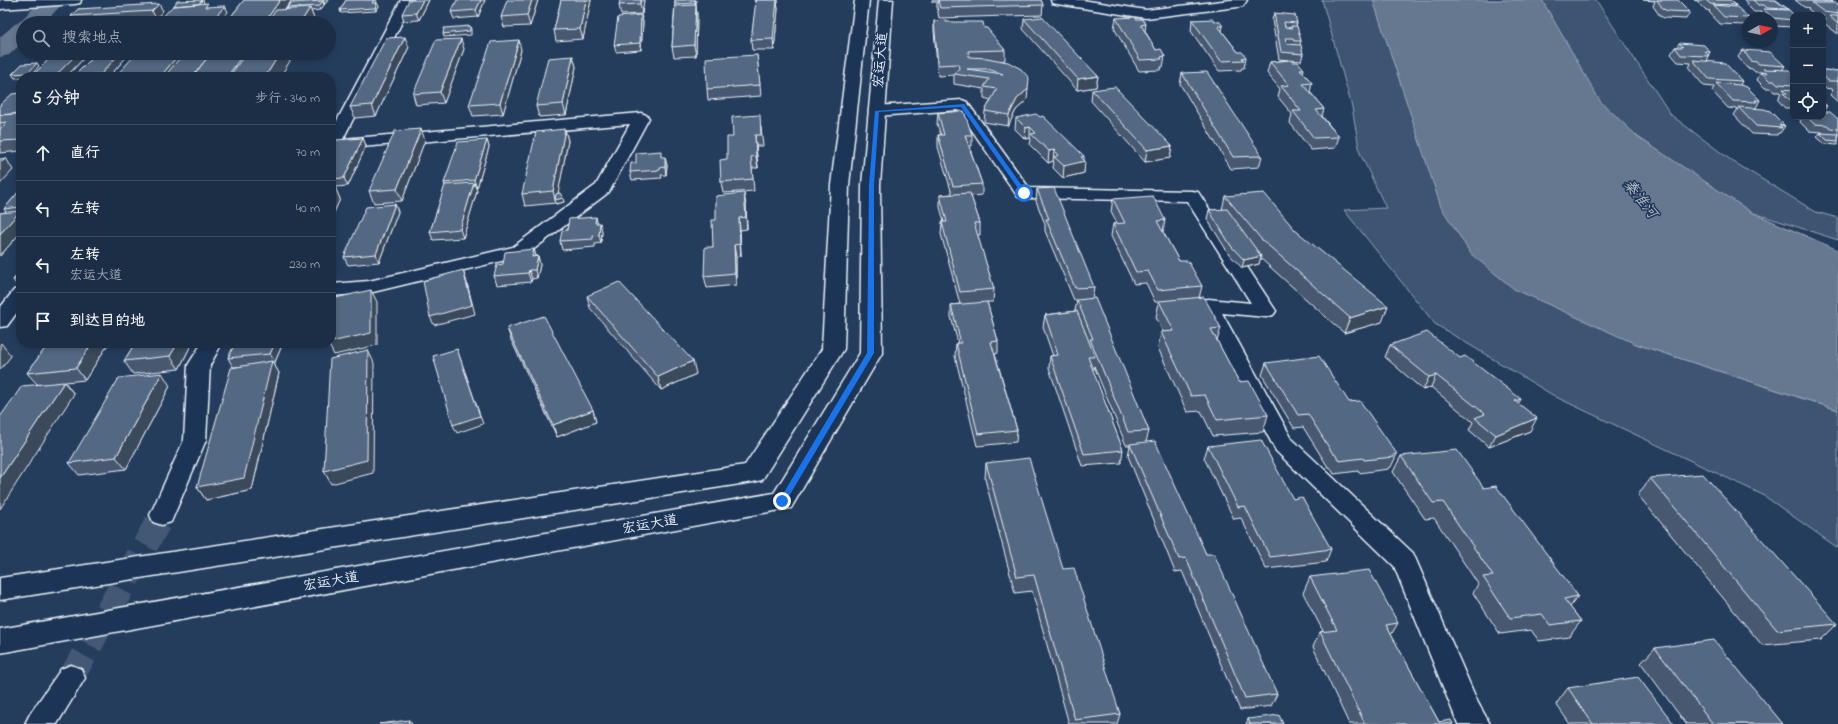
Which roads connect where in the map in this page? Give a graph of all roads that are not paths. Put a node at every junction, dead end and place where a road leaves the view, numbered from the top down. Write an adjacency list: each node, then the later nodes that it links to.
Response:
1 (6, 0): 9 (main road)
2 (70, 0): 3 (street); 9 (street)
3 (75, 0)
4 (407, 0): 11 (street)
5 (862, 0): 18 (main road, 宏运大道)
6 (886, 0): 10 (main road, 宏运大道)
7 (1057, 0): 8 (street)
8 (1242, 0)
9 (0, 5)
10 (877, 111): 19 (main road, 宏运大道); 22 (street)
11 (336, 137)
12 (336, 145): 13 (street)
13 (336, 290)
14 (16, 302): 15 (street)
15 (6, 317)
16 (209, 348): 17 (street)
17 (162, 514)
18 (0, 590)
19 (0, 641)
20 (71, 678): 21 (street)
21 (40, 724)
22 (1475, 724)

